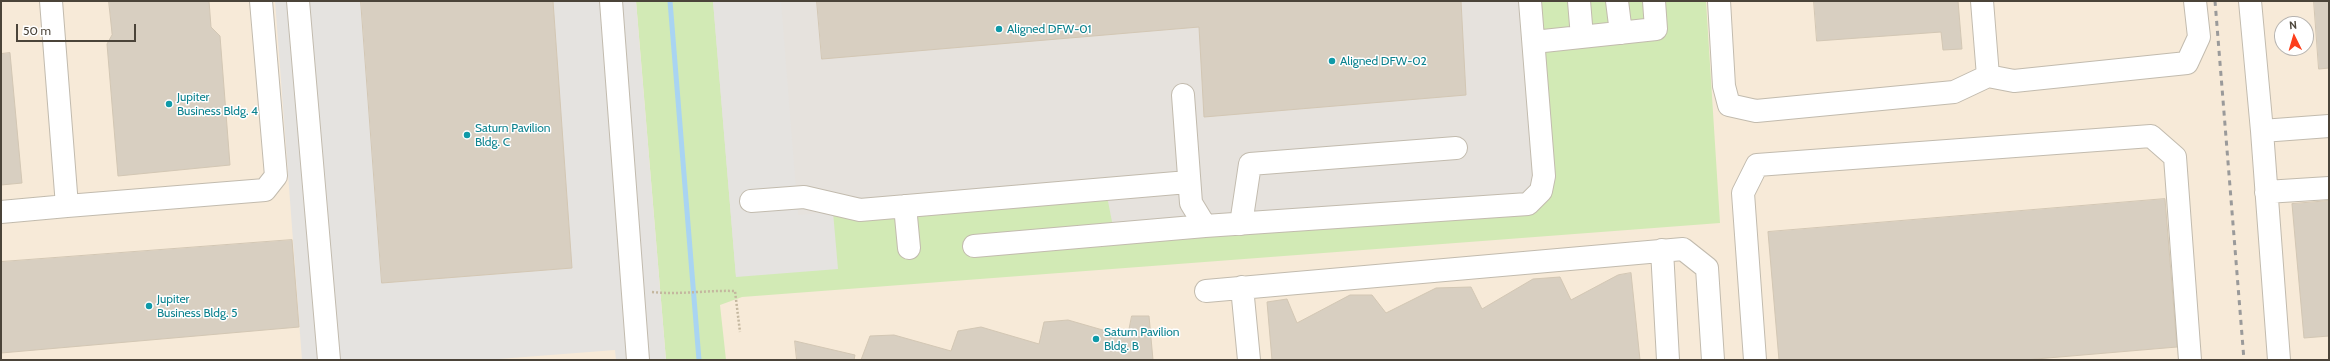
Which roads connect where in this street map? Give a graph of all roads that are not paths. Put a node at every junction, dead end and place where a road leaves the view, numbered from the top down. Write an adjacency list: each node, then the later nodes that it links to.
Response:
1 (51, 1): 25 (lane)
2 (261, 1): 25 (lane)
3 (298, 1): 35 (lane)
4 (611, 1): 36 (lane)
5 (1530, 1): 15 (lane)
6 (1579, 1): 14 (lane)
7 (1618, 1): 13 (lane)
8 (1654, 1): 13 (lane)
9 (1719, 1): 16 (lane)
10 (1982, 1): 16 (lane)
11 (2195, 1): 16 (lane)
12 (2250, 1): 19 (lane)
13 (1620, 33): 14 (lane)
14 (1582, 37): 15 (lane)
15 (1534, 42): 28 (lane)
16 (1988, 76)
17 (1182, 95): 21 (lane)
18 (2329, 126): 19 (lane)
19 (2262, 131): 23 (lane)
20 (1456, 148): 28 (lane)
21 (1188, 182): 26 (lane); 29 (lane)
22 (2329, 188): 23 (lane)
23 (2266, 192): 42 (lane)
24 (752, 201): 26 (lane)
25 (67, 206): 27 (lane)
26 (905, 206): 31 (lane)
27 (1, 212)
28 (1241, 224): 29 (lane)
29 (1205, 226): 30 (lane)
30 (974, 246)
31 (909, 248)
32 (1662, 250): 33 (lane); 38 (lane); 39 (lane)
33 (1242, 287): 34 (lane); 37 (lane)
34 (1206, 290)
35 (329, 360)
36 (638, 360)
37 (1249, 360)
38 (1668, 360)
39 (1714, 360)
40 (1755, 360): 41 (lane)
41 (2190, 360)
42 (2279, 360)

